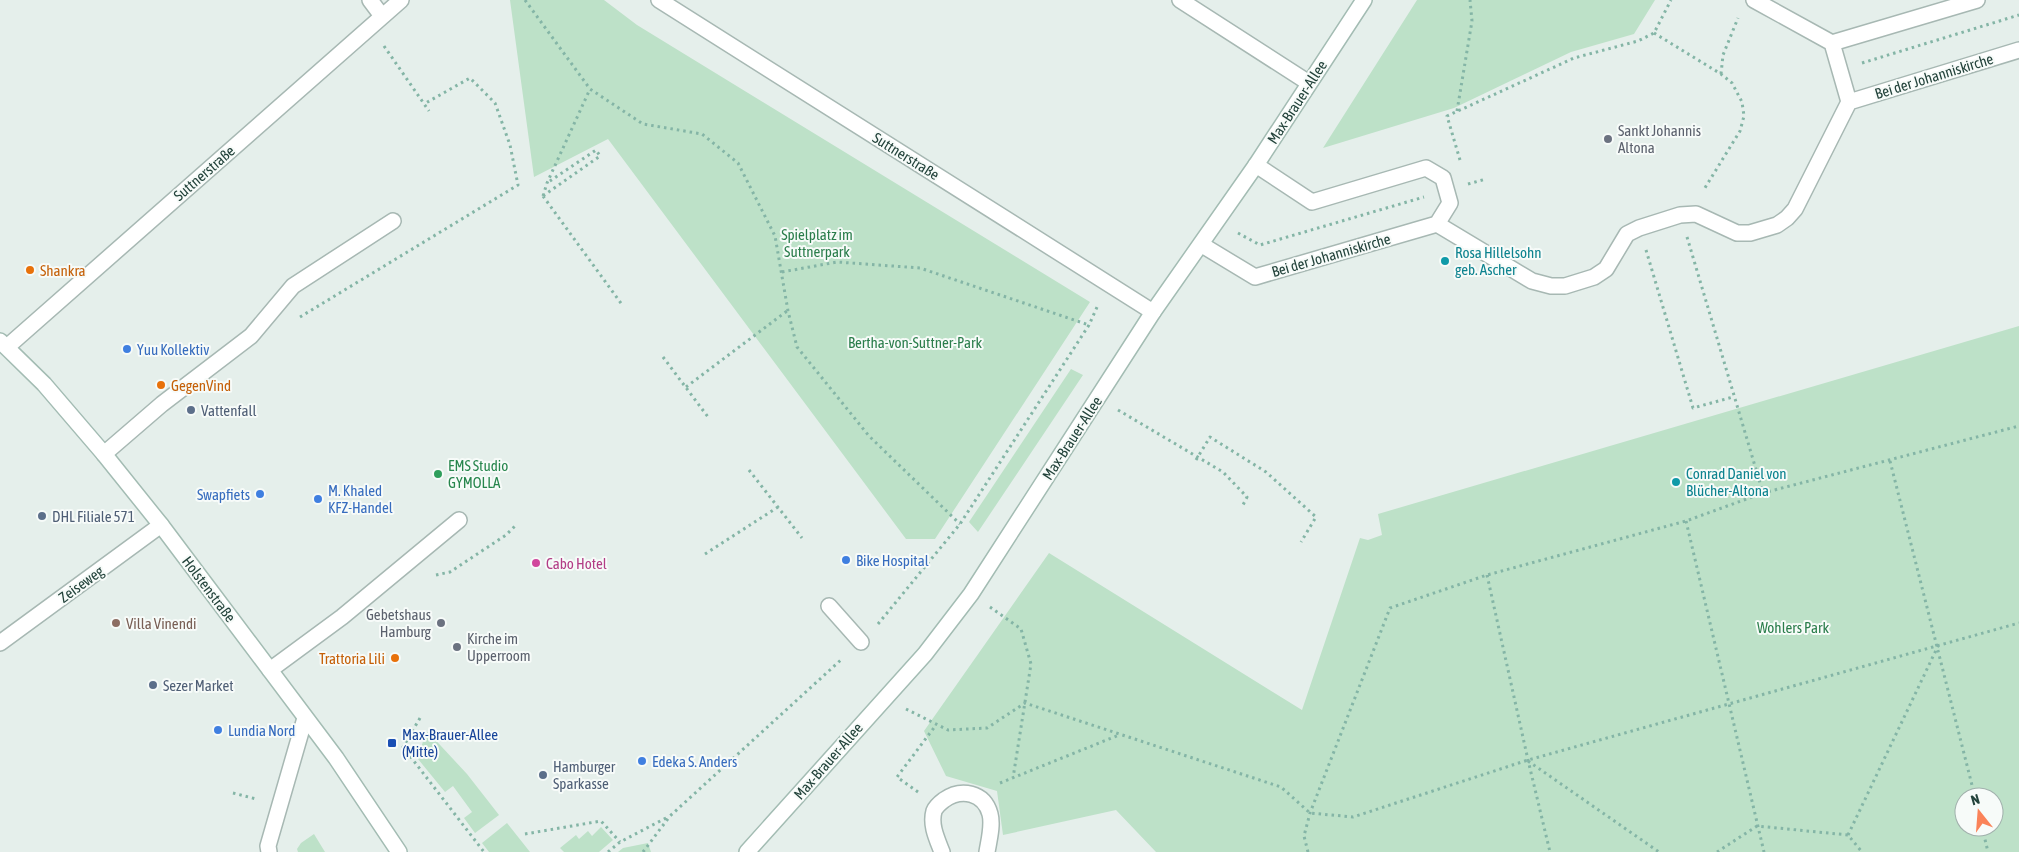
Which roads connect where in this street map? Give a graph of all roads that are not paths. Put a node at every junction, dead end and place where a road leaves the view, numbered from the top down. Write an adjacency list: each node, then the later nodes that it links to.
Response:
1 (370, 0): 8 (street)
2 (401, 0): 8 (street, Suttnerstraße)
3 (658, 0): 17 (street, Suttnerstraße)
4 (1180, 0): 11 (street)
5 (1364, 0): 11 (street, Max-Brauer-Allee)
6 (1754, 0): 9 (street)
7 (1977, 0): 9 (street)
8 (382, 16): 18 (street, Suttnerstraße)
9 (1832, 43): 12 (street)
10 (2019, 50): 12 (street, Bei der Johanniskirche)
11 (1309, 83): 13 (street, Max-Brauer-Allee)
12 (1849, 102): 15 (street)
13 (1256, 165): 15 (street); 16 (street, Max-Brauer-Allee)
14 (393, 221): 19 (street)
15 (1437, 224): 16 (street, Bei der Johanniskirche)
16 (1202, 245): 17 (street, Max-Brauer-Allee)
17 (1153, 312): 29 (street, Max-Brauer-Allee)
18 (3, 344): 19 (street, Holstenstraße)
19 (104, 454): 21 (street, Holstenstraße)
20 (459, 520): 25 (street)
21 (161, 525): 24 (street, Zeiseweg); 25 (street, Holstenstraße)
22 (829, 606): 23 (street)
23 (861, 642)
24 (0, 643)
25 (270, 670): 26 (street, Holstenstraße)
26 (305, 718): 27 (street); 28 (street, Holstenstraße)
27 (268, 852)
28 (399, 852)
29 (747, 852)
30 (942, 852): 31 (street)
31 (987, 852)

